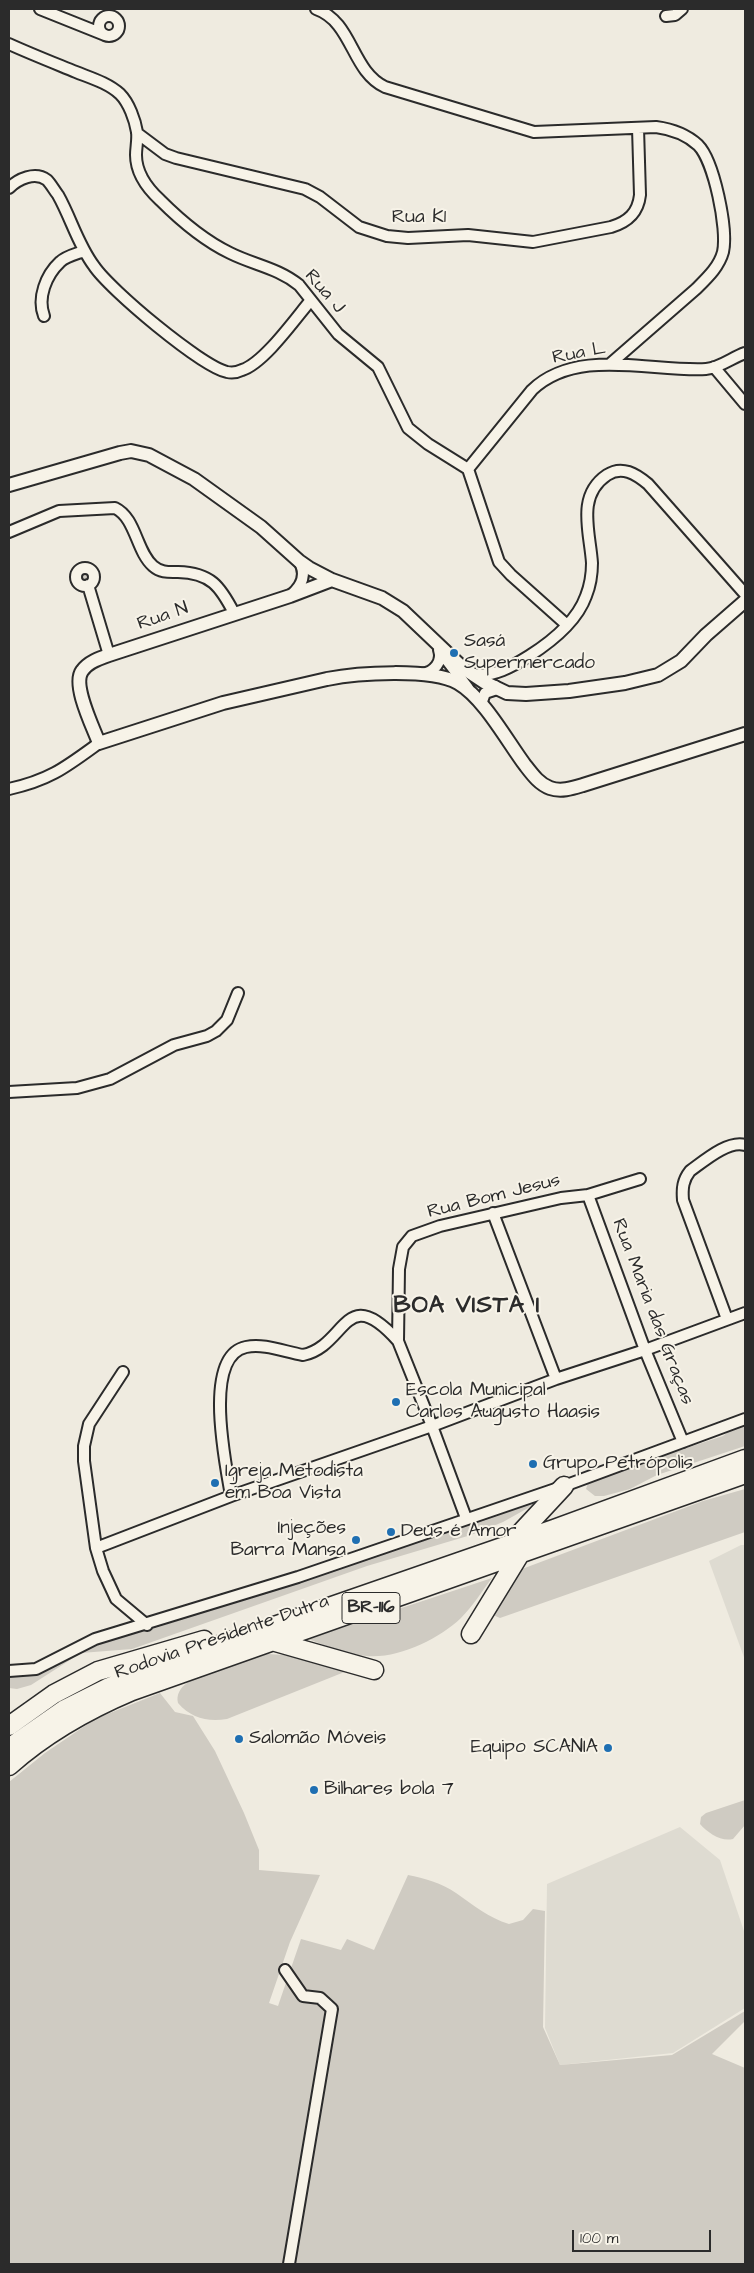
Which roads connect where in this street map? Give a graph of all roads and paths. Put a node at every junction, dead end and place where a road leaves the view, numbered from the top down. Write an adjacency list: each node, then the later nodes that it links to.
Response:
1 (40, 9): 5 (street)
2 (316, 9): 7 (street)
3 (682, 9): 4 (street)
4 (666, 16)
5 (105, 35)
6 (9, 44): 8 (street, Rua J)
7 (638, 128): 8 (street, Rua K1); 14 (street)
8 (137, 133): 11 (street, Rua J)
9 (9, 188): 10 (street)
10 (84, 251): 11 (street); 12 (street)
11 (311, 300): 17 (street, Rua J)
12 (44, 316)
13 (745, 353): 15 (street)
14 (610, 364): 15 (street, Rua L); 17 (street, Rua L)
15 (710, 368): 16 (street)
16 (745, 404)
17 (468, 469): 27 (street)
18 (9, 485): 20 (street)
19 (9, 532): 26 (street)
20 (299, 562): 21 (street); 24 (street)
21 (332, 580): 24 (street, Rua N); 28 (street)
22 (88, 585): 30 (street)
23 (745, 594): 27 (street)
24 (290, 596): 26 (street, Rua N)
25 (745, 601): 34 (street)
26 (234, 613): 30 (street, Rua N)
27 (567, 625): 31 (street)
28 (431, 636): 29 (street); 33 (street)
29 (439, 650): 32 (street); 33 (street)
30 (109, 655): 37 (street, Rua N)
31 (497, 672): 33 (street); 34 (street)
32 (425, 675): 33 (street); 35 (street); 37 (street)
33 (469, 676): 34 (street); 35 (street)
34 (495, 688): 35 (street)
35 (477, 699): 36 (street)
36 (745, 734)
37 (99, 743): 38 (street)
38 (9, 789)
39 (238, 993): 40 (street)
40 (9, 1092)
41 (745, 1145): 46 (street)
42 (640, 1179): 43 (street, Rua Bom Jesus)
43 (588, 1195): 44 (street, Rua Bom Jesus); 48 (street, Rua Maria das Graças)
44 (493, 1213): 47 (street, Rua Bom Jesus); 50 (street)
45 (745, 1313): 46 (street)
46 (727, 1319): 48 (street)
47 (398, 1341): 52 (street, Rua Bom Jesus); 59 (street)
48 (645, 1350): 50 (street); 53 (street, Rua Maria das Graças)
49 (123, 1372): 61 (street)
50 (556, 1379): 52 (street)
51 (745, 1419): 53 (street)
52 (432, 1426): 59 (street); 60 (street, Rua Bom Jesus)
53 (683, 1442): 57 (street)
54 (745, 1459): 62 (highway, Rodovia Presidente Dutra / BR-116)
55 (745, 1474): 58 (highway, Rodovia Presidente Dutra / BR-116)
56 (745, 1484): 58 (highway)
57 (564, 1486): 60 (street); 62 (highway)
58 (707, 1487): 62 (highway, Rodovia Presidente Dutra / BR-116)
59 (231, 1496): 61 (street)
60 (466, 1518): 64 (street)
61 (96, 1548): 64 (street)
62 (515, 1549): 63 (highway, Rodovia Presidente Dutra / BR-116); 65 (highway); 66 (highway, Rodovia Presidente Dutra / BR-116)
63 (349, 1600): 69 (highway); 70 (highway, Rodovia Presidente Dutra / BR-116)
64 (147, 1625): 68 (street)
65 (471, 1634)
66 (272, 1641): 67 (highway); 71 (highway, Rodovia Presidente Dutra / BR-116)
67 (374, 1670)
68 (9, 1671)
69 (9, 1726)
70 (9, 1748)
71 (9, 1766)
72 (285, 1970): 73 (street)
73 (289, 2264)

